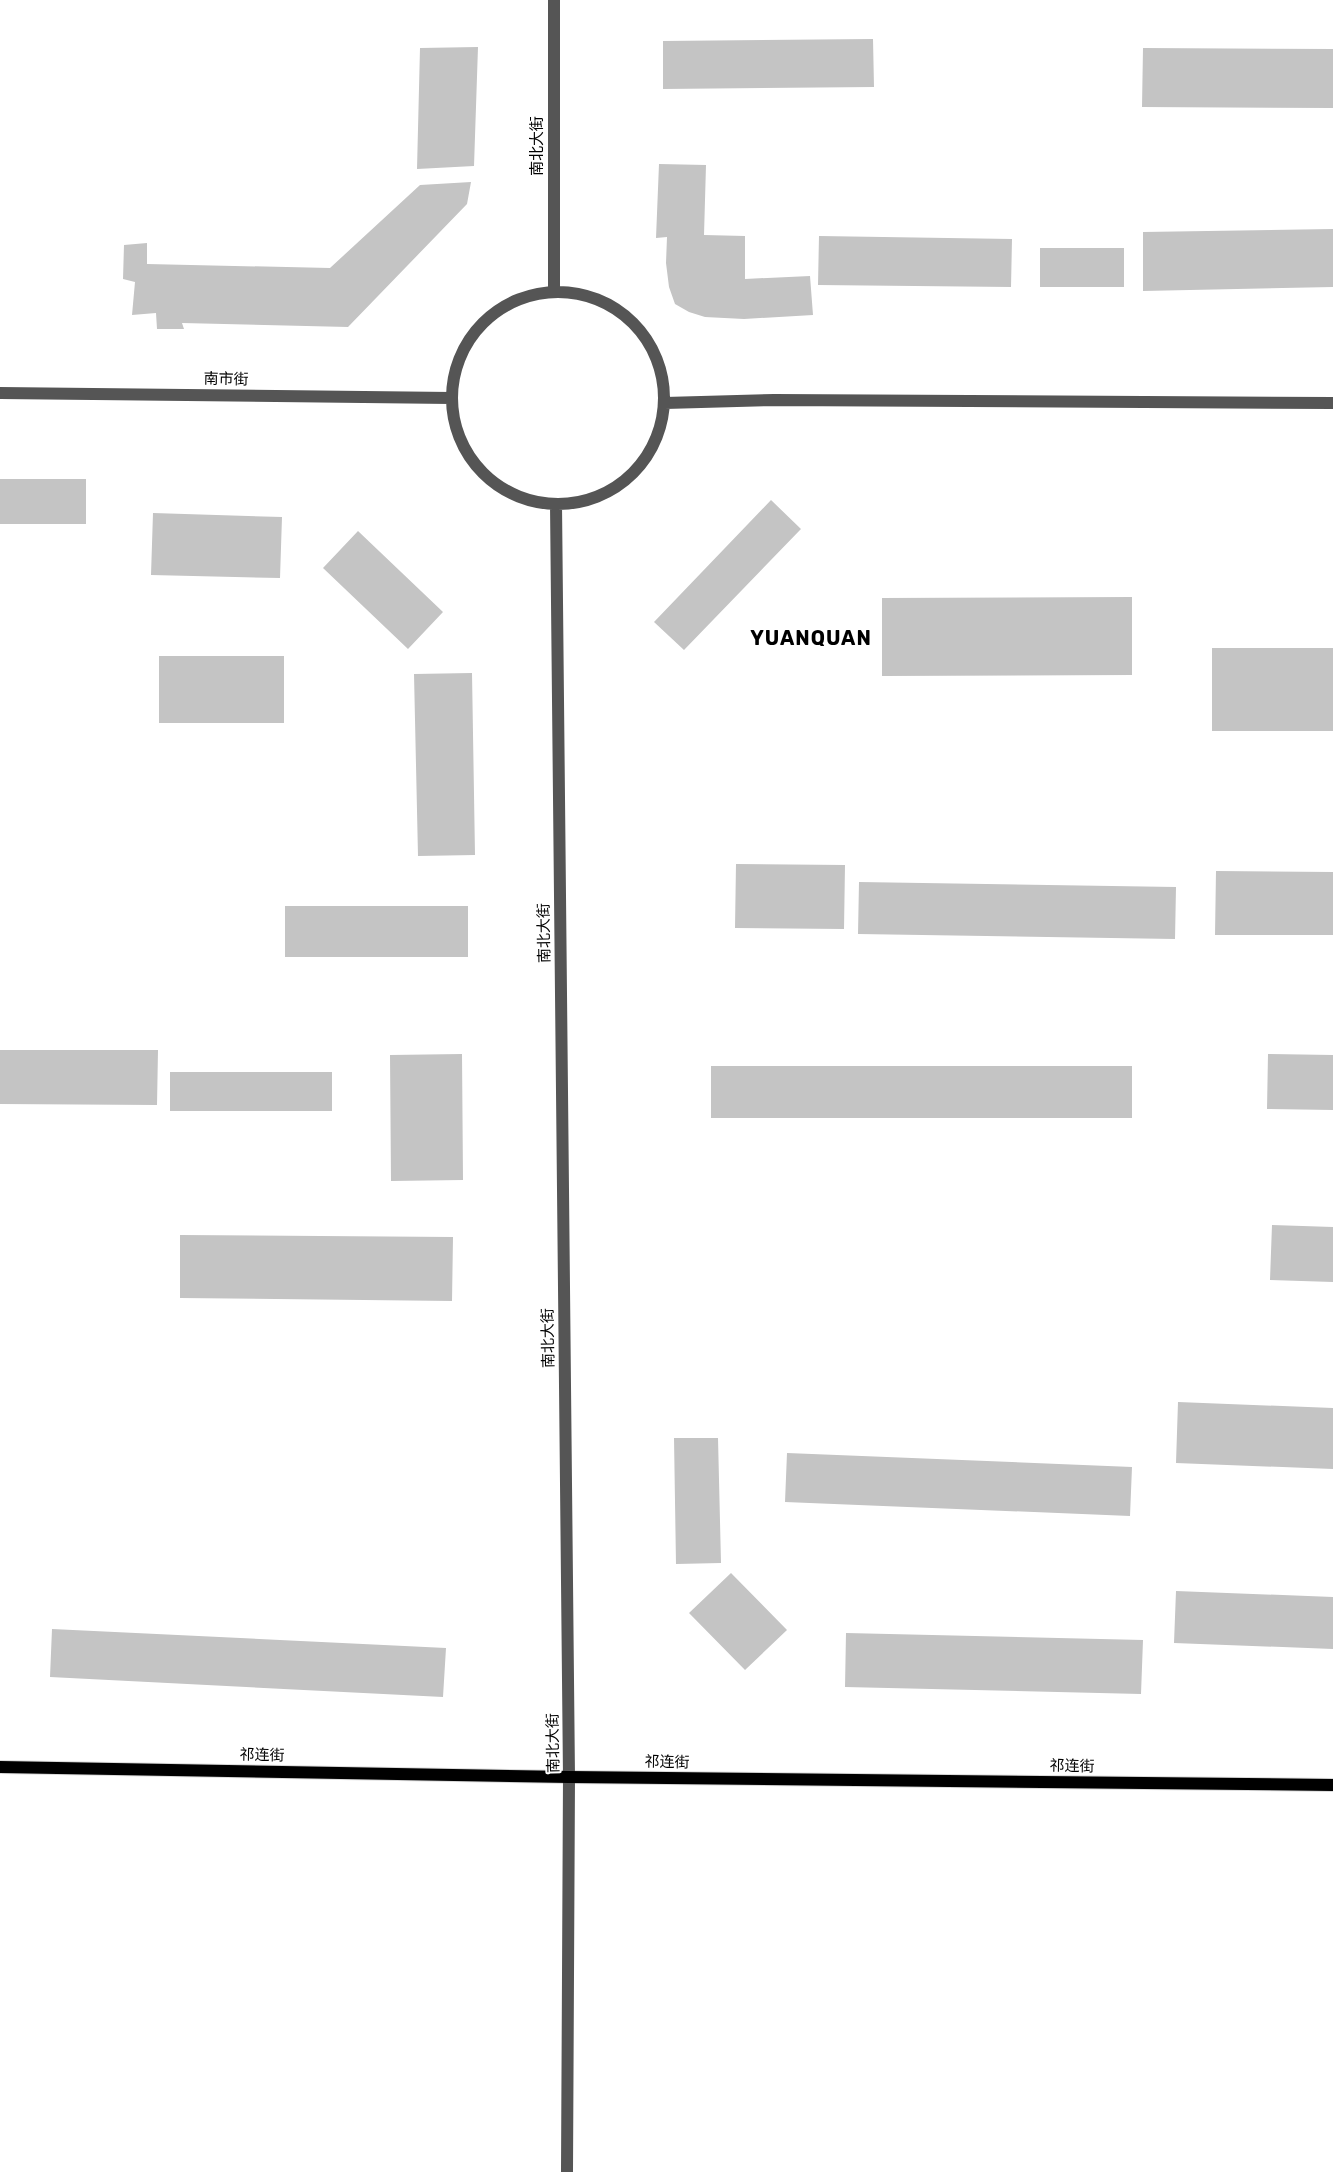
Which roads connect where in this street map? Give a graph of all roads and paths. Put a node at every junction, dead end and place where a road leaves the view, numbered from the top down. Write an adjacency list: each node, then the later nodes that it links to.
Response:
1 (554, 0): 2 (street, 南北大街)
2 (554, 292): 4 (street); 5 (street)
3 (0, 393): 4 (street, 南市街)
4 (451, 398): 7 (street)
5 (665, 403): 6 (street); 7 (street)
6 (1333, 404)
7 (556, 504): 9 (street, 南北大街)
8 (0, 1767): 9 (main road, 祁连街)
9 (569, 1777): 10 (main road, 祁连街); 11 (street, 南北大街)
10 (1333, 1785)
11 (566, 2172)

